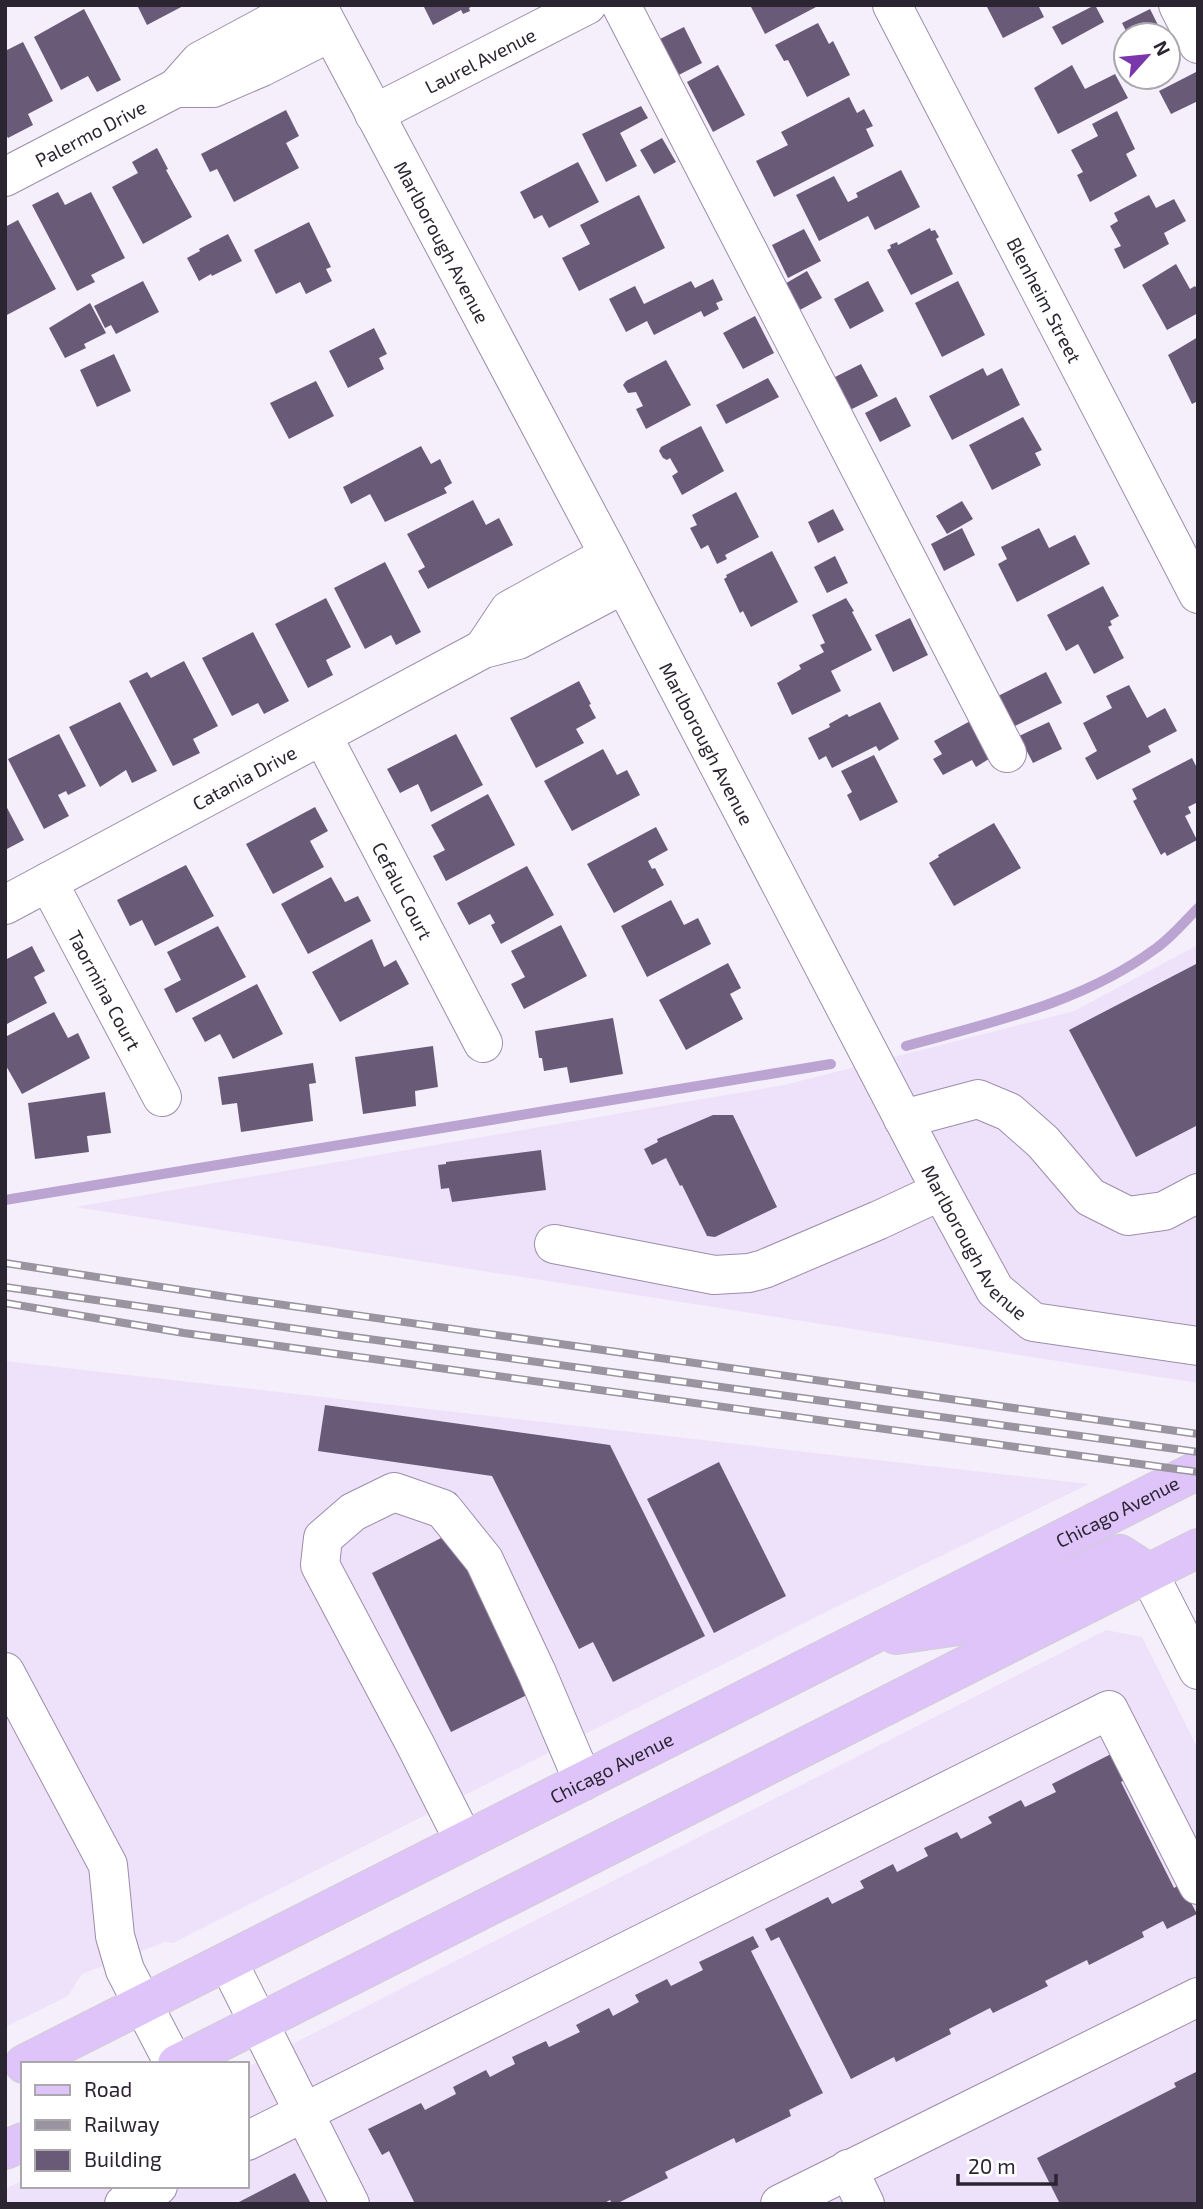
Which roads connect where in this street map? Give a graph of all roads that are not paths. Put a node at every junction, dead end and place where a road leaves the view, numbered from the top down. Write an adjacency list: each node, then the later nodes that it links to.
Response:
1 (304, 5): 8 (street, Palermo Drive)
2 (587, 5): 9 (street, Laurel Avenue)
3 (621, 5): 14 (street)
4 (892, 5): 12 (street, Blenheim Street)
5 (1178, 5): 7 (street)
6 (324, 18): 8 (street, Palermo Drive); 9 (street, Marlborough Avenue)
7 (1198, 44)
8 (176, 88): 10 (street, Palermo Drive)
9 (374, 114): 11 (street, Marlborough Avenue)
10 (5, 177)
11 (616, 570): 13 (street, Catania Drive); 19 (street, Marlborough Avenue)
12 (1198, 594)
13 (323, 737): 15 (street, Catania Drive); 17 (street, Cefalu Court)
14 (1007, 753)
15 (48, 882): 16 (street, Catania Drive); 18 (street, Taormina Court)
16 (5, 905)
17 (483, 1043)
18 (162, 1097)
19 (903, 1119): 20 (street, Marlborough Avenue); 21 (street)
20 (941, 1191): 22 (street); 23 (street, Marlborough Avenue)
21 (1198, 1194)
22 (554, 1244)
23 (1198, 1346)
24 (1198, 1470): 27 (main road, Chicago Avenue)
25 (1198, 1548): 26 (main road)
26 (1148, 1572): 27 (main road); 28 (street); 36 (main road)
27 (863, 1640): 30 (main road, Chicago Avenue)
28 (1198, 1670)
29 (5, 1672): 35 (street)
30 (583, 1781): 31 (main road, Chicago Avenue); 31 (street)
31 (464, 1841): 33 (main road, Chicago Avenue)
32 (1198, 1885): 42 (street)
33 (228, 1962): 35 (main road, Chicago Avenue); 36 (street)
34 (1198, 1997): 46 (street)
35 (143, 2004): 37 (main road, Chicago Avenue); 38 (street)
36 (259, 2022): 39 (main road); 42 (street)
37 (28, 2062)
38 (174, 2062)
39 (179, 2062)
40 (21, 2066): 41 (main road, Chicago Avenue)
41 (5, 2074)
42 (303, 2112): 43 (street); 49 (street)
43 (248, 2140)
44 (21, 2143): 45 (main road)
45 (5, 2150)
46 (848, 2169): 50 (street); 51 (street)
47 (154, 2188): 48 (street)
48 (124, 2204)
49 (350, 2204)
50 (780, 2204)
51 (865, 2204)

